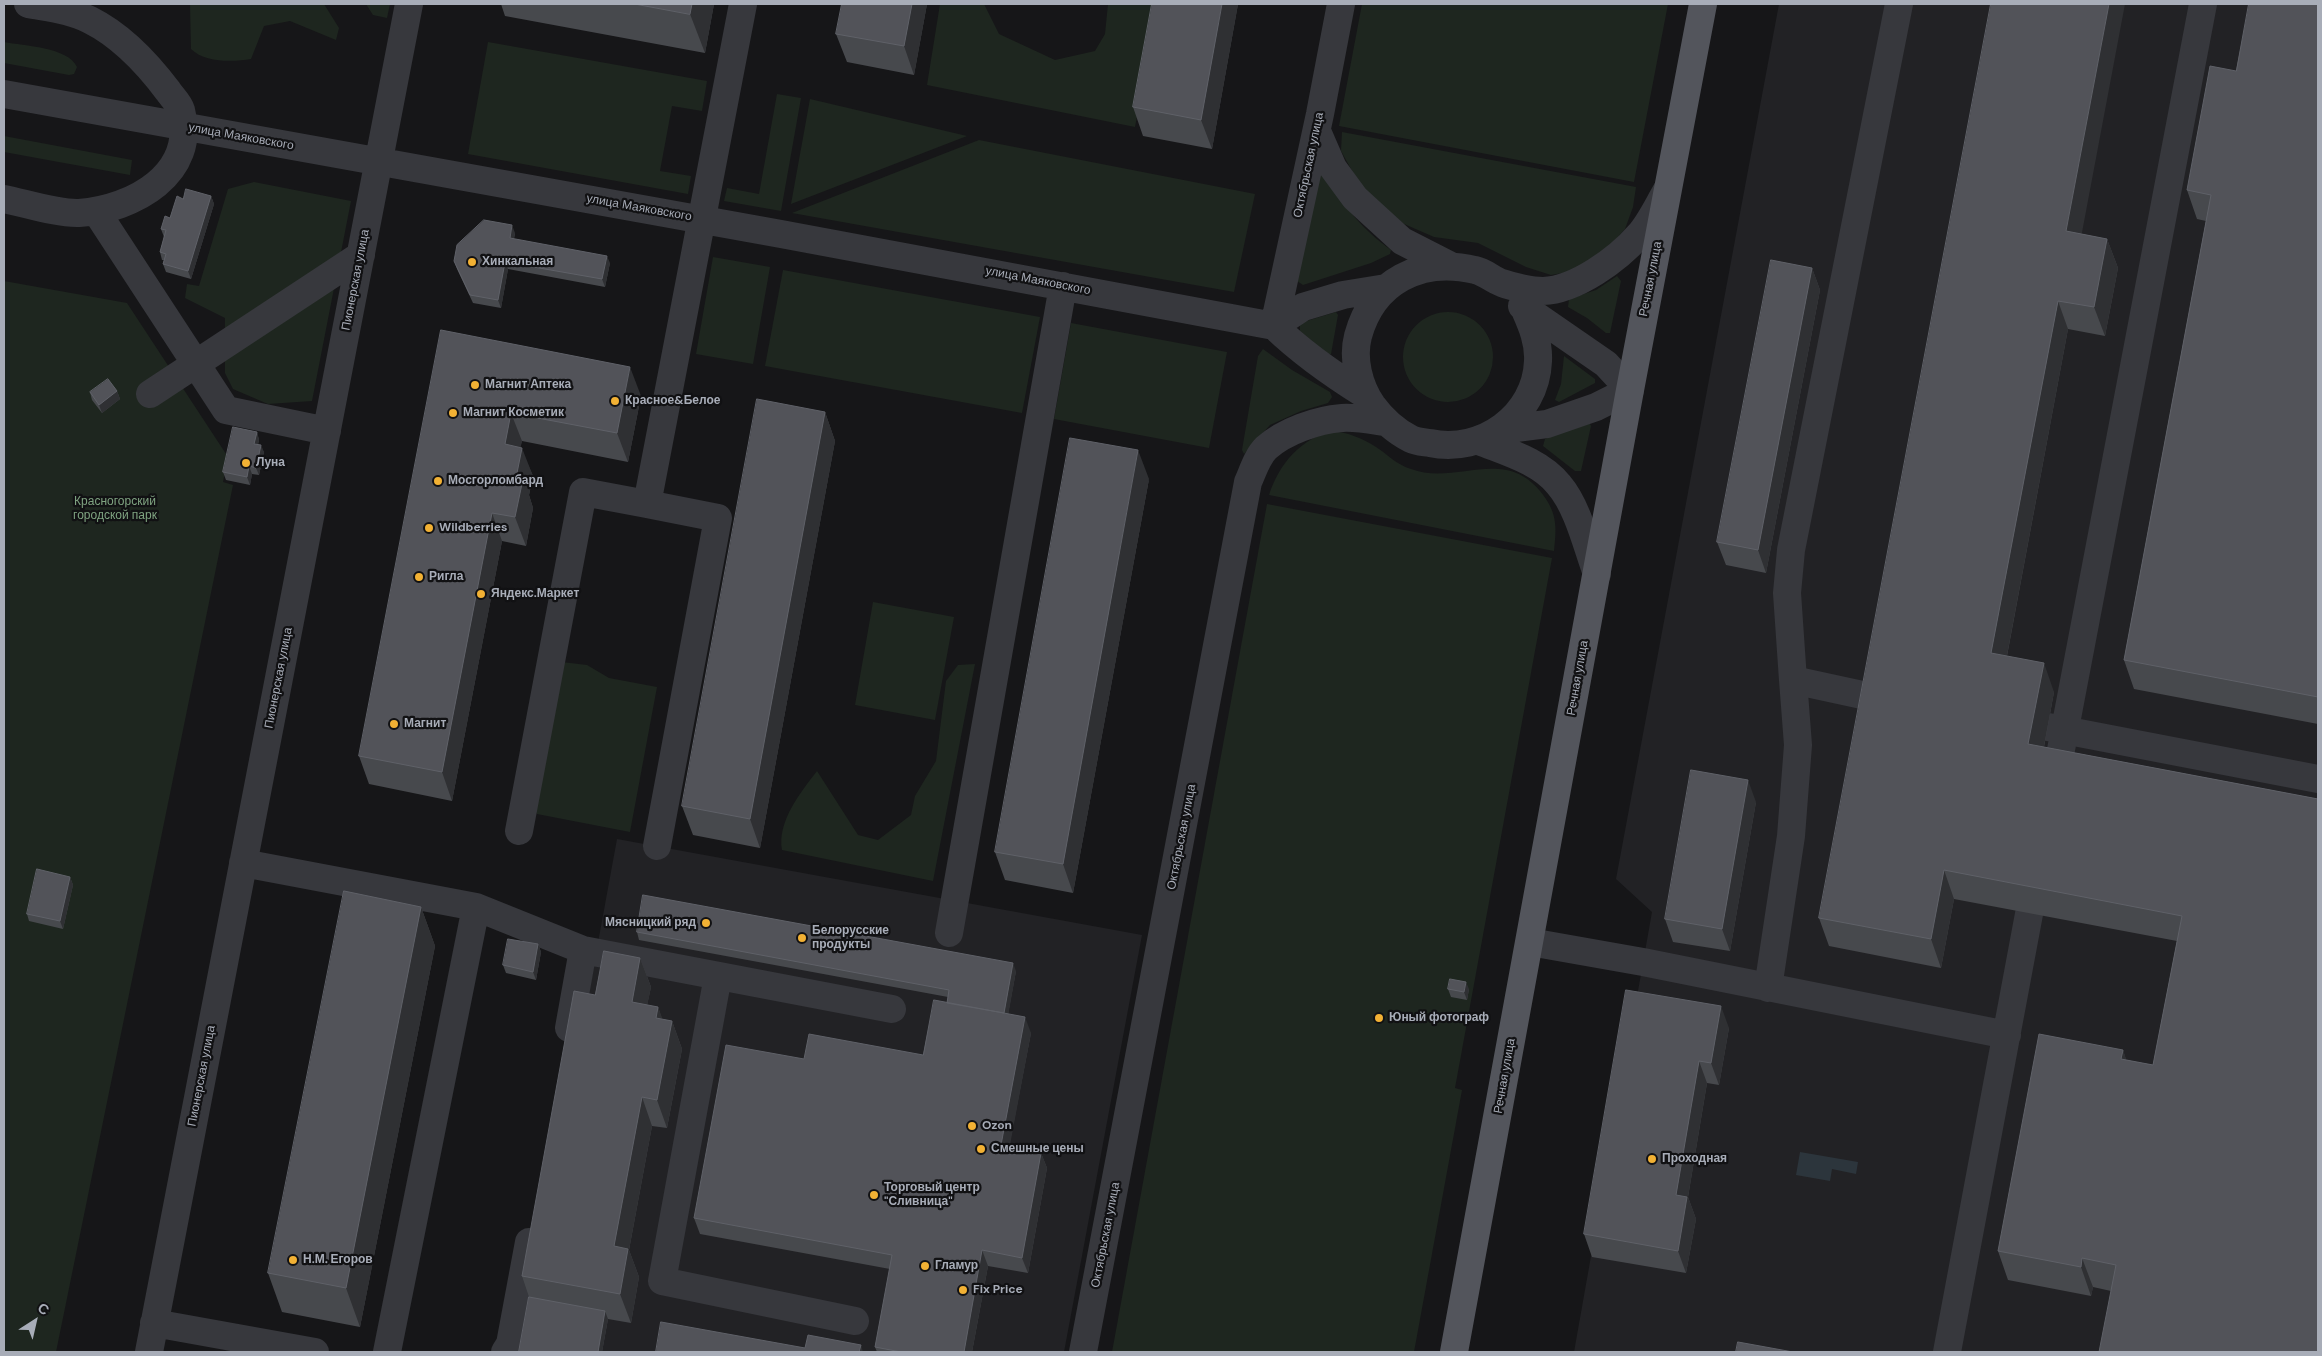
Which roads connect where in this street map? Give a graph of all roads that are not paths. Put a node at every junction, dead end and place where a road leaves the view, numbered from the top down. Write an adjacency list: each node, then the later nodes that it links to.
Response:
1 (28, 4): 9 (street)
2 (409, 4): 11 (street, Пионерская улица)
3 (743, 4): 15 (street)
4 (1341, 4): 10 (street, Октябрьская улица)
5 (1703, 4): 12 (main road, Речная улица)
6 (1899, 4): 32 (street)
7 (2203, 4): 34 (street)
8 (4, 94): 9 (street, улица Маяковского)
9 (184, 127): 11 (street, улица Маяковского); 14 (street)
10 (1316, 131): 17 (street); 22 (street, Октябрьская улица)
11 (379, 162): 15 (street, улица Маяковского); 16 (street, Пионерская улица)
12 (1668, 189): 18 (street); 24 (main road, Речная улица)
13 (4, 199): 14 (street)
14 (96, 210): 23 (street)
15 (701, 220): 19 (street, улица Маяковского); 30 (street)
16 (361, 255): 23 (street); 28 (street, Пионерская улица)
17 (1448, 265): 18 (street); 20 (street)
18 (1503, 284): 21 (street)
19 (1063, 286): 22 (street, улица Маяковского); 42 (street)
20 (1386, 288): 22 (street); 26 (street)
21 (1526, 310): 24 (street); 29 (street)
22 (1274, 326): 26 (street)
23 (196, 364): 25 (street); 28 (street)
24 (1630, 390): 29 (street); 31 (main road, Речная улица)
25 (150, 394)
26 (1364, 394): 27 (street)
27 (1384, 422): 29 (street); 57 (street, Октябрьская улица)
28 (327, 430): 39 (street, Пионерская улица)
29 (1490, 435): 31 (street)
30 (647, 504): 37 (street); 38 (street)
31 (1597, 574): 43 (main road, Речная улица)
32 (1793, 680): 33 (street); 46 (street)
33 (1876, 698)
34 (2056, 729): 35 (street); 36 (street)
35 (2056, 776)
36 (2318, 779)
37 (519, 831)
38 (657, 846)
39 (243, 863): 40 (street); 52 (street, Пионерская улица)
40 (476, 907): 44 (street); 55 (street)
41 (2030, 914): 48 (street)
42 (949, 933)
43 (1530, 942): 46 (street); 58 (main road, Речная улица)
44 (583, 950): 45 (street); 49 (street)
45 (718, 976): 47 (street); 51 (street)
46 (1768, 988): 48 (street)
47 (892, 1009)
48 (2006, 1035): 59 (street)
49 (564, 1052)
50 (534, 1218): 56 (street)
51 (856, 1321)
52 (154, 1323): 53 (street, Пионерская улица); 54 (street)
53 (148, 1352)
54 (315, 1352)
55 (387, 1352)
56 (504, 1352)
57 (1083, 1352)
58 (1454, 1352)
59 (1947, 1352)

